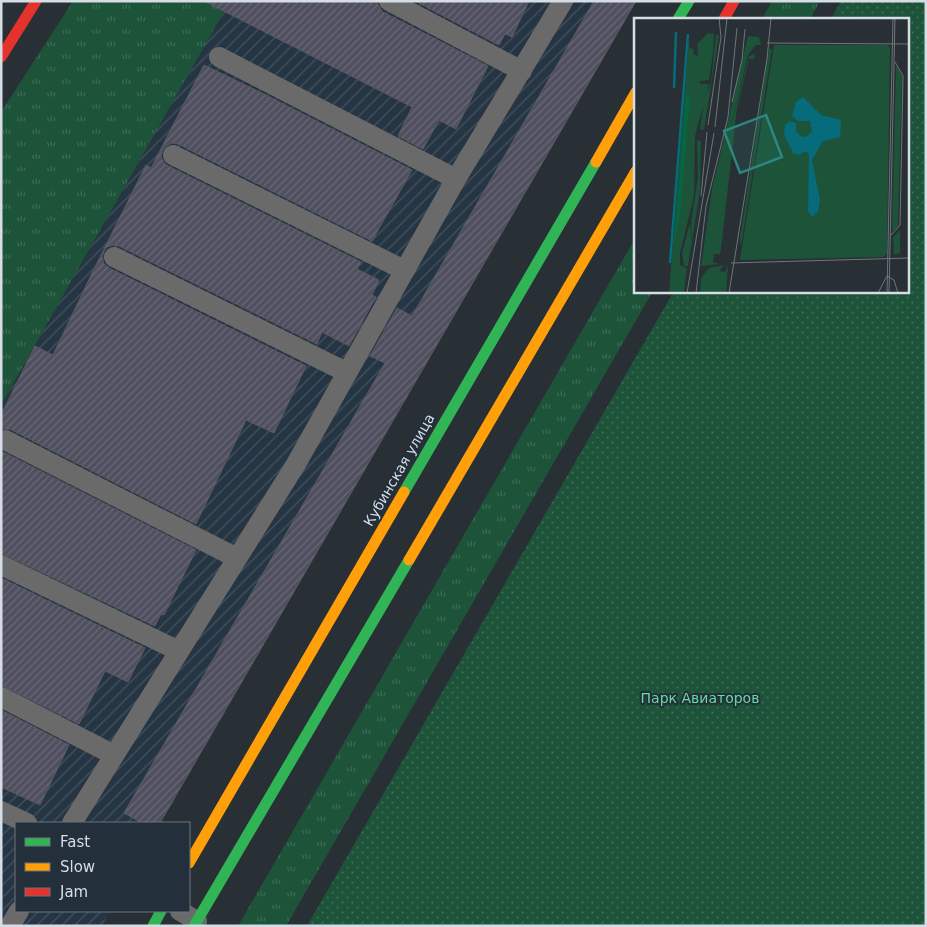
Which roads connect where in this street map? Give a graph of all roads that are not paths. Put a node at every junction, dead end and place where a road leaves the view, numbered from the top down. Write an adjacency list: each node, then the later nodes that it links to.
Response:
1 (36, 1): 8 (main road)
2 (389, 1): 10 (lane)
3 (563, 1): 10 (lane)
4 (689, 1): 6 (main road)
5 (734, 1): 7 (main road)
6 (679, 18)
7 (725, 18)
8 (1, 57)
9 (219, 57): 14 (lane)
10 (522, 71): 14 (lane)
11 (634, 95): 27 (main road, Кубинская улица)
12 (173, 155): 16 (lane)
13 (634, 174): 30 (main road)
14 (456, 179): 16 (lane)
15 (114, 257): 17 (lane)
16 (404, 270): 17 (lane)
17 (346, 372): 19 (lane)
18 (5, 440): 19 (lane)
19 (237, 558): 21 (lane)
20 (1, 565): 21 (lane)
21 (180, 651): 23 (lane)
22 (1, 696): 23 (lane)
23 (114, 755): 26 (lane)
24 (1, 811): 25 (lane)
25 (24, 822)
26 (73, 822)
27 (190, 861)
28 (18, 912): 31 (lane)
29 (160, 912): 32 (main road)
30 (190, 919)
31 (10, 926)
32 (153, 926)

